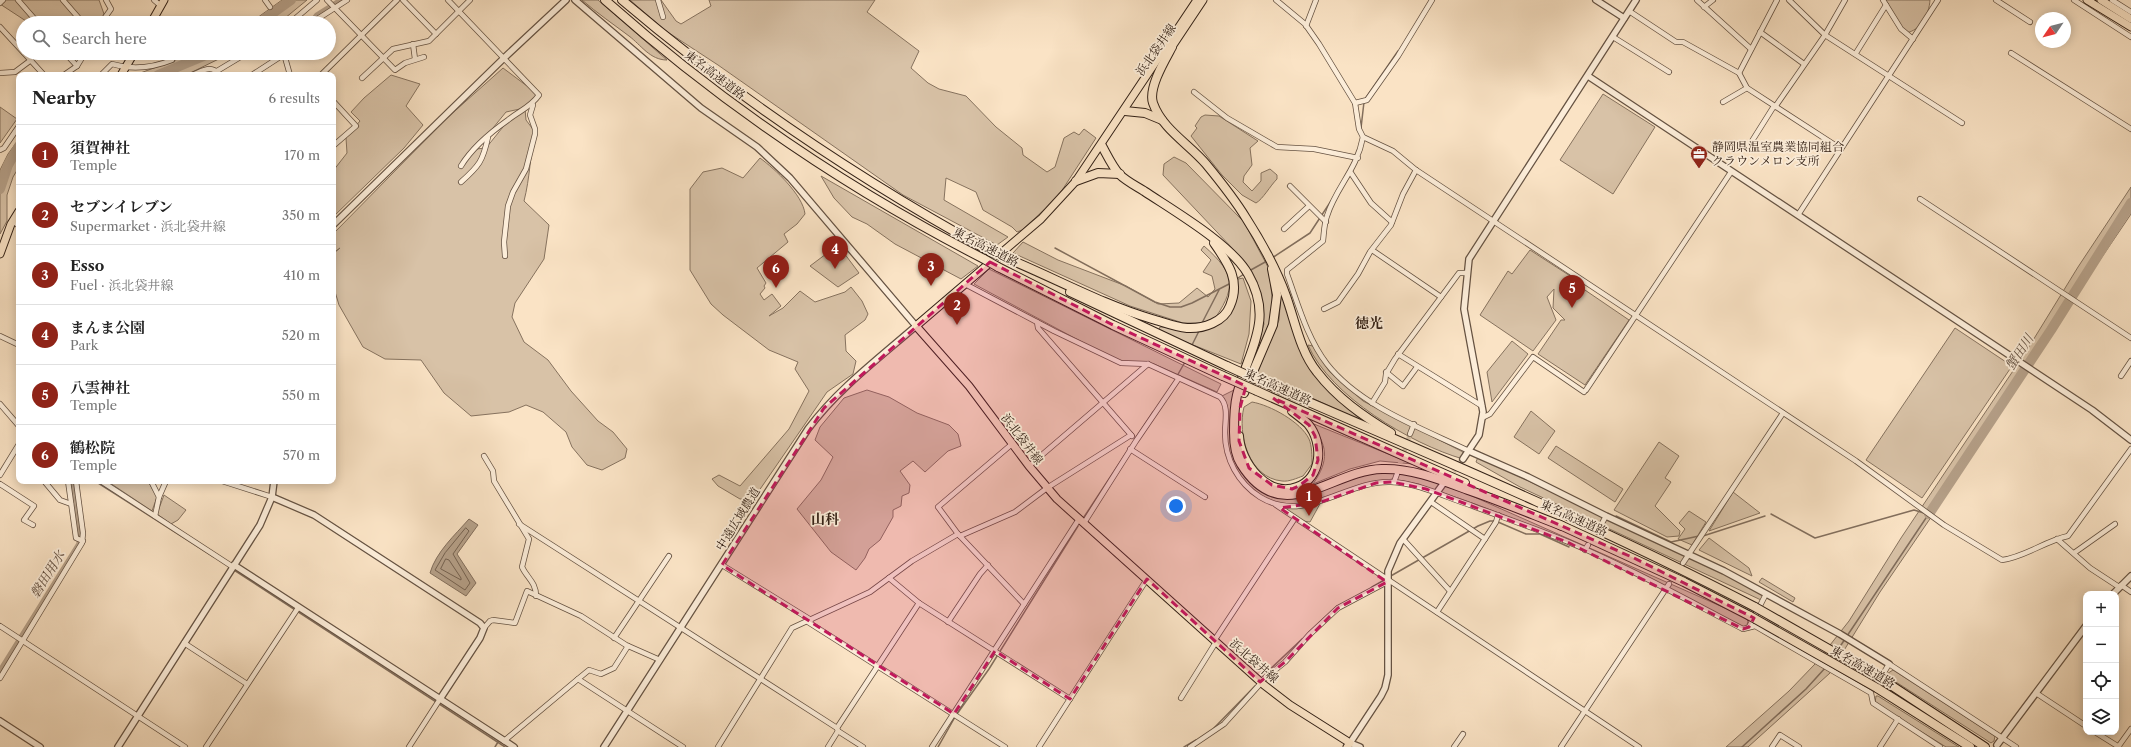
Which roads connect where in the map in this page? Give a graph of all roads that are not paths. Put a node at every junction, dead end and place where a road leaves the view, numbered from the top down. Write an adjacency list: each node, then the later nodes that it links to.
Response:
1 (3, 0): 38 (street)
2 (18, 0): 47 (street)
3 (62, 0): 48 (street)
4 (106, 0): 49 (street)
5 (154, 0): 39 (street)
6 (265, 0): 41 (street)
7 (318, 0): 51 (street)
8 (327, 0): 43 (street)
9 (347, 0): 43 (street)
10 (397, 0): 63 (street)
11 (403, 0): 61 (street)
12 (448, 0): 44 (street)
13 (470, 0): 44 (street)
14 (566, 0): 75 (street)
15 (575, 0): 155 (street)
16 (605, 0): 166 (highway, 東名高速道路, bridge)
17 (622, 0): 148 (highway, 東名高速道路, bridge)
18 (658, 0): 53 (street)
19 (1197, 0): 110 (main road, 浜北袋井線)
20 (1204, 0): 69 (main road, 浜北袋井線)
21 (1276, 0): 57 (street)
22 (1316, 0): 57 (street)
23 (1432, 0): 107 (street)
24 (1596, 0): 54 (street)
25 (1636, 0): 45 (street)
26 (1697, 0): 42 (street)
27 (1713, 0): 42 (street)
28 (1777, 0): 60 (street)
29 (1788, 0): 62 (street)
30 (1845, 0): 62 (street)
31 (1883, 0): 40 (street)
32 (1938, 0): 66 (street)
33 (1996, 0): 56 (street)
34 (2074, 0): 65 (street)
35 (2087, 0): 59 (main road)
36 (2101, 0): 55 (main road)
37 (2112, 0): 46 (street)
38 (0, 3)
39 (162, 3): 50 (main road)
40 (1886, 6): 66 (street); 71 (street)
41 (270, 7)
42 (1704, 7): 70 (street)
43 (334, 8): 52 (street); 63 (street)
44 (459, 11): 61 (street); 75 (street)
45 (1629, 11): 54 (street); 99 (street)
46 (2131, 12)
47 (32, 16)
48 (77, 16)
49 (106, 16)
50 (155, 16)
51 (299, 16)
52 (322, 16)
53 (663, 17)
54 (1624, 18): 64 (street)
55 (2131, 19)
56 (2030, 22)
57 (1306, 26): 107 (street)
58 (0, 27): 67 (street)
59 (2131, 27)
60 (1760, 32): 70 (street); 85 (street)
61 (436, 34): 68 (street)
62 (1825, 35): 71 (street); 85 (street)
63 (361, 36): 74 (street); 96 (street)
64 (1613, 37): 97 (street); 101 (street)
65 (2131, 37)
66 (1913, 39): 100 (street)
67 (16, 44)
68 (413, 44): 74 (street); 76 (street)
69 (1172, 47): 110 (main road, 浜北袋井線); 111 (highway)
70 (1751, 49): 99 (street)
71 (1856, 53): 100 (street)
72 (2011, 53): 113 (street)
73 (424, 57): 76 (street)
74 (383, 58): 76 (street); 102 (street)
75 (504, 58): 108 (street); 137 (street)
76 (415, 59)
77 (31, 60): 87 (street); 98 (street)
78 (71, 60): 86 (street)
79 (81, 60): 86 (street)
80 (130, 60): 90 (main road)
81 (172, 60): 90 (street)
82 (237, 60): 93 (street)
83 (276, 60): 94 (street)
84 (286, 60): 95 (street)
85 (1804, 64): 109 (street)
86 (77, 66): 88 (street)
87 (41, 72)
88 (68, 72)
89 (104, 72): 90 (street)
90 (123, 72)
91 (200, 72): 92 (street)
92 (216, 72)
93 (219, 72)
94 (257, 72)
95 (289, 72)
96 (325, 72)
97 (1669, 72)
98 (0, 73)
99 (1738, 73): 103 (street)
100 (1889, 75): 112 (street); 121 (street)
101 (1588, 76): 127 (street); 140 (street)
102 (362, 78)
103 (1747, 88): 105 (street); 109 (street)
104 (1194, 92): 123 (street)
105 (1723, 102)
106 (336, 103): 118 (street)
107 (1355, 103): 115 (street)
108 (533, 105): 116 (street); 147 (street)
109 (1774, 107): 117 (street); 121 (street)
110 (1125, 111): 111 (highway); 119 (main road, 浜北袋井線)
111 (1162, 120): 144 (highway)
112 (1962, 123)
113 (2131, 129)
114 (16, 130): 120 (street)
115 (1363, 137): 123 (street); 125 (street)
116 (488, 138): 124 (street); 130 (street)
117 (1752, 141)
118 (336, 143)
119 (1102, 146): 128 (highway); 129 (main road, 浜北袋井線)
120 (2, 149): 122 (street)
121 (1841, 149): 134 (street)
122 (0, 155)
123 (1358, 158): 126 (street)
124 (461, 166)
125 (1416, 170): 139 (street); 140 (street)
126 (1350, 172): 138 (street); 139 (street)
127 (1731, 172): 134 (street); 153 (street)
128 (1120, 174): 129 (highway); 143 (highway)
129 (1076, 181): 150 (main road, 浜北袋井線)
130 (461, 182)
131 (1290, 186): 133 (street)
132 (1920, 199): 157 (street)
133 (1309, 206): 138 (street); 142 (street)
134 (1798, 215): 177 (street)
135 (16, 216): 136 (main road)
136 (13, 221): 141 (street); 146 (main road)
137 (336, 222)
138 (1326, 222): 168 (street)
139 (1392, 222): 145 (street)
140 (1493, 222): 149 (street); 153 (street)
141 (16, 224)
142 (1284, 229)
143 (1210, 237): 148 (highway); 218 (highway)
144 (1259, 239): 166 (highway); 182 (highway)
145 (1372, 250): 151 (street); 152 (street)
146 (0, 254)
147 (505, 256)
148 (1006, 259): 182 (highway, 東名高速道路, bridge)
149 (1467, 273): 151 (street); 170 (street)
150 (965, 284): 154 (street); 155 (main road, 浜北袋井線)
151 (1441, 297): 159 (street)
152 (1324, 310)
153 (1635, 316): 171 (street); 172 (street)
154 (1037, 322): 161 (street); 167 (street)
155 (916, 326): 179 (main road, 浜北袋井線); 230 (street, 中遠広域農道)
156 (0, 336): 158 (street)
157 (2131, 338)
158 (16, 344)
159 (1398, 354): 162 (street); 163 (street)
160 (2131, 360): 164 (street)
161 (1148, 364): 165 (street); 167 (street)
162 (1417, 367): 163 (street); 170 (street)
163 (1386, 372): 168 (street)
164 (2121, 376)
165 (1179, 378): 178 (street); 206 (street)
166 (1273, 398): 218 (highway, 東名高速道路)
167 (1103, 403): 176 (street); 187 (street)
168 (1372, 403): 174 (street)
169 (0, 404): 173 (street)
170 (1482, 406): 172 (street)
171 (1783, 412): 222 (street); 227 (street)
172 (1482, 418): 184 (street)
173 (14, 421)
174 (1414, 424): 175 (street); 184 (street)
175 (1410, 434)
176 (1131, 435): 178 (street); 201 (street)
177 (2131, 440)
178 (1136, 441): 181 (street)
179 (1012, 444): 187 (main road, 浜北袋井線); 219 (street)
180 (16, 449): 189 (street)
181 (1130, 449): 205 (street); 213 (street)
182 (1419, 450): 315 (highway, 東名高速道路, bridge)
183 (2131, 450): 222 (street)
184 (1469, 451): 186 (street); 211 (street)
185 (484, 456): 214 (street)
186 (1463, 459)
187 (1028, 466): 201 (main road, 浜北袋井線)
188 (1397, 474): 190 (street)
189 (0, 476)
190 (1394, 482): 202 (street); 206 (street)
191 (0, 484): 216 (street)
192 (47, 484): 208 (street)
193 (68, 484): 208 (street)
194 (76, 484): 223 (street)
195 (106, 484): 209 (street)
196 (152, 484): 203 (street)
197 (165, 484): 203 (street)
198 (231, 484): 204 (street)
199 (274, 484): 204 (street)
200 (1443, 484): 202 (street)
201 (1047, 488): 213 (main road, 浜北袋井線); 219 (street)
202 (1437, 494): 207 (street); 210 (street)
203 (159, 497): 209 (street)
204 (272, 497): 231 (street); 255 (street)
205 (1205, 497)
206 (1271, 502): 212 (street)
207 (1430, 502): 220 (street); 221 (street)
208 (71, 504): 223 (street)
209 (155, 516): 231 (street)
210 (1498, 516): 221 (street); 225 (street)
211 (1606, 516): 217 (street); 227 (street)
212 (1295, 518): 236 (street); 259 (street)
213 (1081, 521): 235 (main road, 浜北袋井線); 247 (street)
214 (519, 524): 244 (street); 245 (street)
215 (2115, 524): 226 (street)
216 (33, 525)
217 (1601, 525)
218 (1562, 526): 271 (highway, 東名高速道路, bridge)
219 (959, 535): 232 (street); 234 (street)
220 (1403, 539): 236 (street); 240 (street)
221 (1485, 539): 240 (street)
222 (2057, 539): 226 (street)
223 (83, 541): 258 (street)
224 (1588, 545): 225 (street)
225 (1585, 550): 239 (street)
226 (2074, 553): 238 (street)
227 (1689, 554): 229 (street); 243 (street)
228 (668, 556): 245 (street)
229 (1683, 563)
230 (722, 565): 250 (street); 256 (street, 中遠広域農道)
231 (233, 566): 248 (street); 260 (street)
232 (988, 566): 247 (street); 251 (street)
233 (2131, 576): 238 (street)
234 (889, 578): 246 (street); 250 (street)
235 (1147, 579): 259 (main road, 浜北袋井線); 275 (street)
236 (1387, 581): 249 (street); 269 (street); 289 (street)
237 (1669, 584): 239 (street)
238 (2120, 586): 241 (street); 242 (street)
239 (1666, 589): 253 (street); 276 (street)
240 (1450, 591): 249 (street)
241 (2116, 591)
242 (2131, 592)
243 (1766, 594): 253 (street); 264 (street)
244 (536, 596): 255 (street); 257 (street)
245 (639, 601): 256 (street); 257 (street)
246 (919, 603): 251 (street); 265 (street)
247 (1024, 604): 262 (street)
248 (298, 608): 270 (street); 274 (street)
249 (1437, 612): 276 (street)
250 (809, 621): 265 (street); 267 (street)
251 (948, 622): 262 (street)
252 (0, 626): 258 (street)
253 (1749, 627): 271 (street)
254 (2085, 627): 272 (street)
255 (484, 628): 274 (street)
256 (681, 628): 263 (street, 中遠広域農道); 267 (street)
257 (614, 638): 261 (street)
258 (22, 641): 266 (street); 279 (street)
259 (1215, 642): 269 (main road, 浜北袋井線); 273 (street)
260 (184, 643): 270 (street); 279 (street)
261 (628, 646): 263 (street); 268 (street)
262 (994, 651): 275 (street); 278 (street)
263 (660, 660): 277 (street, 中遠広域農道)
264 (1889, 664): 271 (street); 287 (street)
265 (878, 667): 278 (street); 284 (street)
266 (0, 678)
267 (761, 678): 284 (street); 299 (street)
268 (578, 679): 277 (street); 288 (street)
269 (1261, 683): 289 (main road, 浜北袋井線); 305 (street)
270 (247, 684): 294 (street)
271 (1874, 691): 280 (street); 314 (highway, 東名高速道路)
272 (2036, 693): 282 (street); 287 (street)
273 (1181, 698)
274 (440, 699): 288 (street); 295 (street)
275 (1070, 699): 304 (street)
276 (1585, 711): 308 (street); 309 (street)
277 (627, 712): 297 (street, 中遠広域農道); 298 (street)
278 (954, 714): 302 (street); 303 (street)
279 (138, 716): 292 (street); 293 (street)
280 (1898, 719): 312 (street); 313 (street)
281 (0, 722): 291 (street)
282 (2083, 724)
283 (2131, 729): 317 (street)
284 (838, 730): 300 (street); 301 (street)
285 (1463, 734): 307 (street)
286 (2100, 735): 317 (street)
287 (2003, 738): 290 (street); 316 (street)
288 (504, 741): 296 (street)
289 (1349, 745): 306 (street)
290 (1997, 745)
291 (40, 747)
292 (118, 747)
293 (185, 747)
294 (206, 747)
295 (409, 747)
296 (514, 747)
297 (604, 747)
298 (683, 747)
299 (718, 747)
300 (828, 747)
301 (863, 747)
302 (932, 747)
303 (1005, 747)
304 (1039, 747)
305 (1190, 747)
306 (1360, 747)
307 (1454, 747)
308 (1561, 747)
309 (1639, 747)
310 (1772, 747): 311 (street)
311 (1799, 747)
312 (1880, 747)
313 (1940, 747)
314 (1970, 747)
315 (1985, 747)
316 (2016, 747)
317 (2118, 747)

